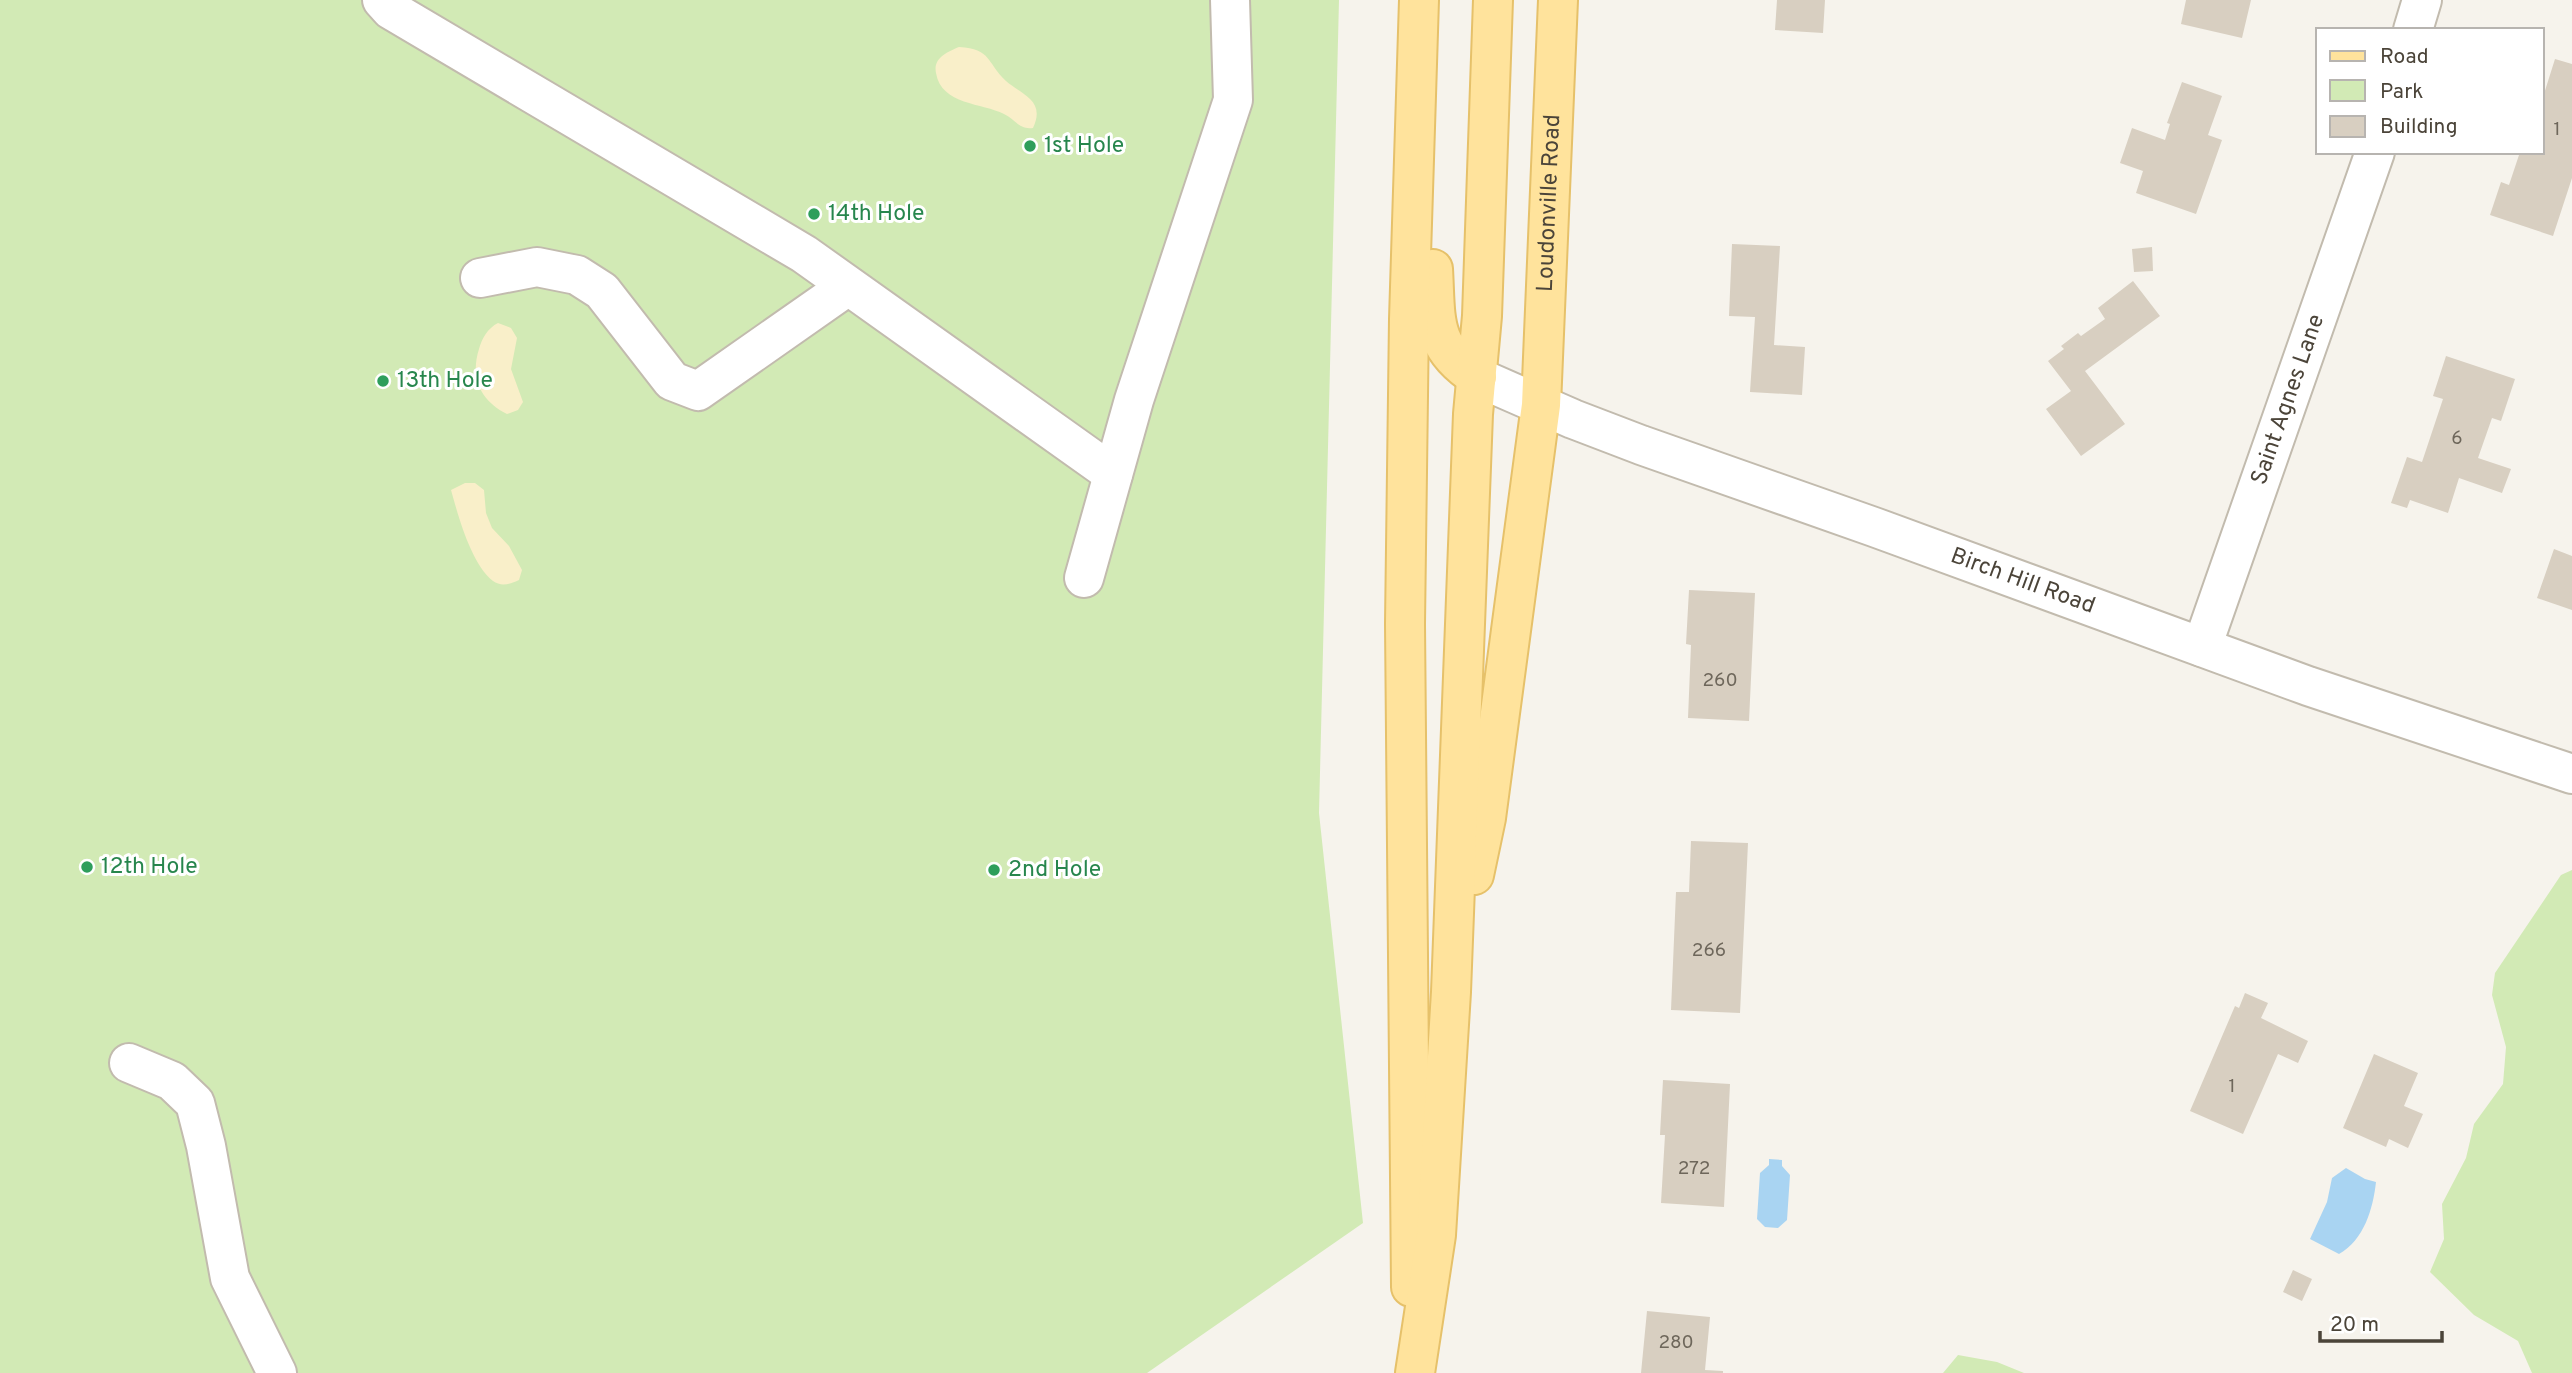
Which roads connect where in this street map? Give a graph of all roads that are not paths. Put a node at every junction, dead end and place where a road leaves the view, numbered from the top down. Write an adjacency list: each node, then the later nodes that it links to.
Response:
1 (382, 0): 10 (street)
2 (1230, 0): 13 (street)
3 (1493, 0): 11 (main road)
4 (1558, 0): 12 (main road, Loudonville Road)
5 (2422, 0): 7 (street)
6 (1419, 16): 11 (main road); 20 (main road)
7 (2414, 28)
8 (2374, 154): 15 (street, Saint Agnes Lane)
9 (480, 278): 10 (street)
10 (848, 286): 13 (street)
11 (1476, 377): 12 (street, Birch Hill Road); 17 (main road)
12 (1541, 405): 15 (street, Birch Hill Road); 17 (main road, Loudonville Road)
13 (1113, 474): 14 (street)
14 (1084, 578)
15 (2202, 647): 16 (street, Birch Hill Road)
16 (2572, 774)
17 (1451, 992): 20 (main road)
18 (129, 1063): 19 (street)
19 (277, 1373)
20 (1415, 1373)

